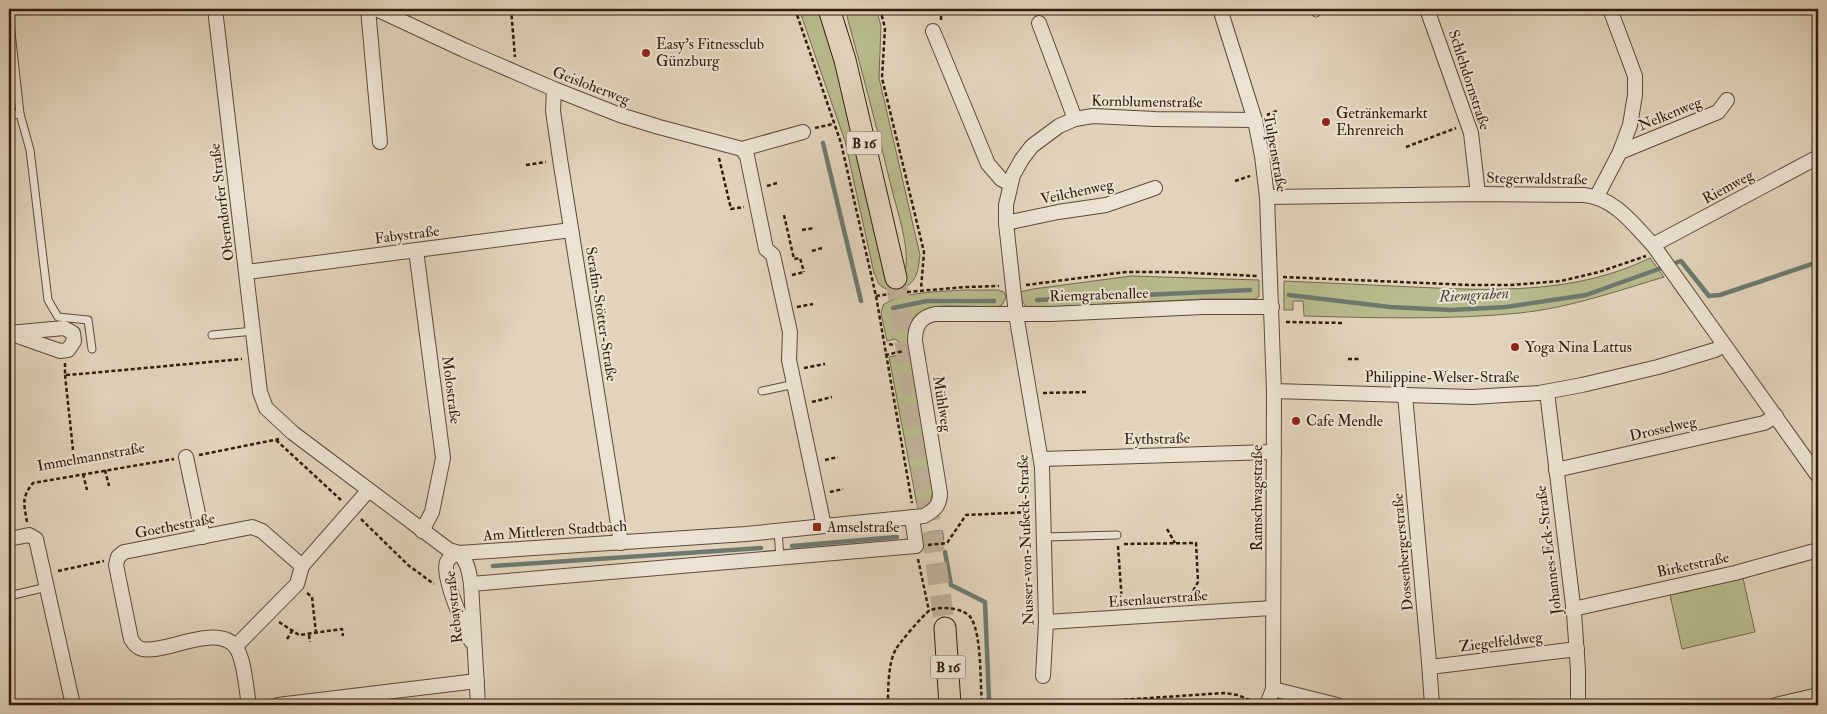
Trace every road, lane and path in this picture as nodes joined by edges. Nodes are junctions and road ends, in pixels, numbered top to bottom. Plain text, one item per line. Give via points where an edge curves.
1 (215, 9) edge
2 (368, 9) edge
3 (376, 9) edge
4 (511, 9) edge
5 (795, 9) edge
6 (829, 9) edge
7 (880, 9) edge
8 (1220, 9) edge
9 (1427, 9) edge
10 (1610, 9) edge
11 (9, 14) edge
12 (1039, 23) dead end
13 (933, 31) dead end
14 (515, 59) dead end
15 (554, 89) junction
16 (1727, 100) dead end
17 (20, 114) junction
18 (9, 115) edge
19 (1075, 119) junction
20 (1254, 120) junction
21 (1467, 123) junction
22 (833, 124) junction
23 (803, 132) joint
24 (380, 142) dead end
25 (1406, 147) dead end
26 (742, 149) junction
27 (1620, 152) junction
28 (719, 158) dead end
29 (1818, 158) edge
30 (560, 159) junction
31 (526, 165) dead end
32 (1010, 184) junction
33 (1155, 188) dead end
34 (1478, 194) junction
35 (1597, 196) junction
36 (1267, 198) junction
37 (757, 203) junction
38 (784, 215) dead end
39 (1006, 223) junction
40 (814, 228) dead end
41 (571, 230) junction
42 (802, 230) dead end
43 (1653, 245) junction
44 (822, 248) dead end
45 (416, 250) junction
46 (812, 251) dead end
47 (247, 272) junction
48 (804, 272) dead end
49 (896, 278) tunnel mouth
50 (921, 290) dead end
51 (1272, 307) junction
52 (1016, 314) junction
53 (928, 316) joint
54 (59, 322) junction
55 (1273, 322) junction
56 (1344, 323) dead end
57 (254, 331) junction
58 (9, 333) edge
59 (212, 335) dead end
60 (889, 344) dead end
61 (893, 345) dead end
62 (1724, 345) junction
63 (92, 349) dead end
64 (916, 349) junction
65 (64, 351) junction
66 (886, 355) junction
67 (256, 357) junction
68 (1348, 359) dead end
69 (1361, 359) dead end
70 (825, 364) dead end
71 (65, 375) junction
72 (793, 377) junction
73 (762, 391) dead end
74 (1274, 391) junction
75 (260, 392) joint
76 (1086, 392) dead end
77 (1547, 392) junction
78 (1030, 394) junction
79 (1404, 395) junction
80 (832, 397) dead end
81 (799, 404) junction
82 (1776, 416) junction
83 (296, 435) junction
84 (276, 440) junction
85 (72, 450) dead end
86 (1274, 452) junction
87 (186, 457) junction
88 (1041, 459) junction
89 (105, 470) junction
90 (1556, 470) junction
91 (83, 474) junction
92 (1818, 476) edge
93 (109, 486) dead end
94 (86, 490) dead end
95 (368, 491) junction
96 (940, 502) joint
97 (351, 510) junction
98 (1043, 512) junction
99 (912, 517) junction
100 (824, 526) junction
101 (1167, 529) dead end
102 (422, 531) junction
103 (778, 531) junction
104 (30, 535) junction
105 (1117, 535) dead end
106 (203, 537) junction
107 (1044, 537) junction
108 (9, 539) edge
109 (621, 543) junction
110 (1175, 543) junction
111 (916, 546) junction
112 (1818, 550) edge
113 (460, 553) junction
114 (118, 557) junction
115 (780, 558) junction
116 (302, 566) junction
117 (46, 580) junction
118 (297, 584) junction
119 (471, 584) junction
120 (439, 588) dead end
121 (9, 596) edge
122 (1273, 608) junction
123 (1573, 609) junction
124 (929, 611) junction
125 (1193, 613) junction
126 (268, 614) junction
127 (1122, 618) junction
128 (1046, 622) junction
129 (945, 628) tunnel mouth
130 (292, 631) junction
131 (316, 633) junction
132 (309, 634) junction
133 (343, 636) dead end
134 (287, 639) dead end
135 (310, 642) dead end
136 (236, 646) junction
137 (1576, 649) junction
138 (475, 650) junction
139 (1430, 667) junction
140 (1043, 676) dead end
141 (477, 681) junction
142 (1273, 689) junction
143 (1818, 695) edge
144 (1303, 702) edge
145 (1268, 704) edge
146 (73, 705) edge
147 (249, 705) edge
148 (278, 705) edge
149 (478, 705) edge
150 (888, 705) edge
151 (950, 705) edge
152 (982, 705) edge
153 (1046, 705) edge
154 (1337, 705) edge
155 (1432, 705) edge
156 (1578, 705) edge
157 (1776, 705) edge

1 - 47 street, Oberndorfer Straße
2 - 24 street
3 - 15 street, Geisloherweg
4 - 14 path
5 - 22 path
6 - 49 main road, B 16 via 845,60
7 - 50 path via 885,28 882,78 924,252
8 - 20 street, Tulpenstraße
9 - 21 street, Schlehdornstraße
10 - 27 street via 1635,76 1630,125
11 - 17 lane
12 - 19 street
13 - 32 street via 988,164
15 - 26 street, Geisloherweg via 620,116
15 - 30 street, Serafin-Stötter-Straße via 553,111
16 - 27 street, Nelkenweg via 1718,112
17 - 18 lane
17 - 54 lane via 30,150 48,300
19 - 20 street, Kornblumenstraße via 1092,116
19 - 32 street, Kornblumenstraße via 1059,126 1032,146
20 - 36 street, Tulpenstraße
21 - 25 path
21 - 34 street, Schlehdornstraße
22 - 23 path
22 - 66 path via 841,143
23 - 26 street
26 - 37 street via 747,156
27 - 35 street
28 - 37 path via 731,209
29 - 43 street, Riemweg
30 - 31 path
30 - 41 street, Serafin-Stötter-Straße
32 - 39 street, Kornblumenstraße
33 - 39 street, Veilchenweg via 1106,205
34 - 35 street, Stegerwaldstraße
34 - 36 street, Stegerwaldstraße
35 - 43 street, Stegerwaldstraße via 1621,211
36 - 51 street, Tulpenstraße
37 - 72 street via 766,249 773,255 790,332 789,360
38 - 48 path via 794,259 800,258
39 - 52 street, Kornblumenstraße
40 - 42 path
41 - 45 street, Fabystraße
41 - 109 street, Serafin-Stötter-Straße
43 - 62 street, Stegerwaldstraße
44 - 46 path
45 - 47 street, Fabystraße
45 - 102 street, Molostraße via 443,458 432,512
47 - 57 street, Oberndorfer Straße
51 - 52 street, Riemgrabenallee
51 - 55 street, Ramschwagstraße
52 - 53 street, Riemgrabenallee
52 - 78 street, Nusser-von-Nußeck-Straße
53 - 64 street, Mühlweg via 917,326
54 - 58 street
54 - 63 lane via 88,320
54 - 65 street via 74,337 71,347
55 - 56 path
55 - 74 street, Ramschwagstraße
57 - 59 lane
57 - 67 street, Oberndorfer Straße
58 - 65 street
60 - 61 path
62 - 77 street, Philippine-Welser-Straße via 1658,367
62 - 82 street, Stegerwaldstraße
64 - 66 path
64 - 96 street, Mühlweg
65 - 71 path
66 - 99 path via 912,498
67 - 71 path
67 - 75 street, Oberndorfer Straße
68 - 69 path
70 - 72 path
71 - 85 path
72 - 73 lane
72 - 81 street
74 - 79 street, Philippine-Welser-Straße
74 - 86 street, Ramschwagstraße
75 - 83 street, Am Mittleren Stadtbach via 266,408
76 - 78 path
77 - 79 street, Philippine-Welser-Straße via 1472,397
77 - 90 street, Johannes-Eck-Straße
78 - 88 street, Nusser-von-Nußeck-Straße
79 - 139 street, Dossenbergerstraße
80 - 81 path
81 - 100 street
82 - 90 street, Drosselweg via 1764,422
82 - 92 street, Stegerwaldstraße
83 - 84 path, Immelmannstraße
83 - 95 street, Am Mittleren Stadtbach
84 - 87 path, Immelmannstraße
84 - 97 path
86 - 88 street, Eythstraße
86 - 122 street, Ramschwagstraße
87 - 89 path, Immelmannstraße
87 - 106 street
88 - 98 street, Nusser-von-Nußeck-Straße
89 - 91 path, Immelmannstraße
89 - 93 path
90 - 123 street, Johannes-Eck-Straße
91 - 94 path
91 - 104 path, Immelmannstraße via 33,483 26,491 23,500
95 - 97 street
95 - 102 street, Am Mittleren Stadtbach
96 - 99 street, Am Mittleren Stadtbach via 924,516
97 - 116 street
97 - 120 path via 408,565
98 - 107 street, Nusser-von-Nußeck-Straße
98 - 111 path via 966,516 947,543
99 - 100 street, Am Mittleren Stadtbach
99 - 111 street
100 - 103 street, Am Mittleren Stadtbach
101 - 110 path
102 - 113 street, Am Mittleren Stadtbach via 449,550
103 - 109 street, Am Mittleren Stadtbach
103 - 115 lane
104 - 108 street
104 - 117 street via 36,539
105 - 107 lane
106 - 114 street, Goethestraße via 124,552
106 - 116 street, Goethestraße via 252,527 262,531
107 - 128 street, Nusser-von-Nußeck-Straße
109 - 113 street, Am Mittleren Stadtbach
110 - 125 path via 1196,543 1198,582 1192,593
110 - 127 path via 1118,544
111 - 115 street
111 - 124 path
112 - 123 street, Birketstraße via 1735,573
113 - 119 street, Rebaystraße via 468,566
113 - 138 street, Rebaystraße via 452,556 446,569 449,587
114 - 117 path
114 - 136 street via 116,565 135,646 150,649 211,638 226,639
115 - 119 street
116 - 118 street
117 - 121 lane
117 - 146 street
118 - 126 street
118 - 131 path via 312,597
119 - 138 street, Rebaystraße
122 - 125 street, Eisenlauerstraße
122 - 142 street, Ramschwagstraße
123 - 137 street, Johannes-Eck-Straße
124 - 150 path via 895,650 888,680
124 - 152 path via 958,609 970,616 976,629
125 - 127 street, Eisenlauerstraße
126 - 130 path
126 - 136 street
127 - 128 street, Eisenlauerstraße
128 - 140 street, Nusser-von-Nußeck-Straße
129 - 151 main road, B 16
130 - 132 path via 299,635
130 - 134 path
131 - 132 path
131 - 133 path via 342,629
132 - 135 path
136 - 147 street via 241,656
137 - 139 street, Ziegelfeldweg
137 - 156 street, Johannes-Eck-Straße
138 - 141 street, Rebaystraße
139 - 155 street, Dossenbergerstraße
141 - 148 street
141 - 149 street, Rebaystraße
142 - 144 street
142 - 145 street, Ramschwagstraße
143 - 157 street
144 - 154 street
145 - 153 path via 1224,693

